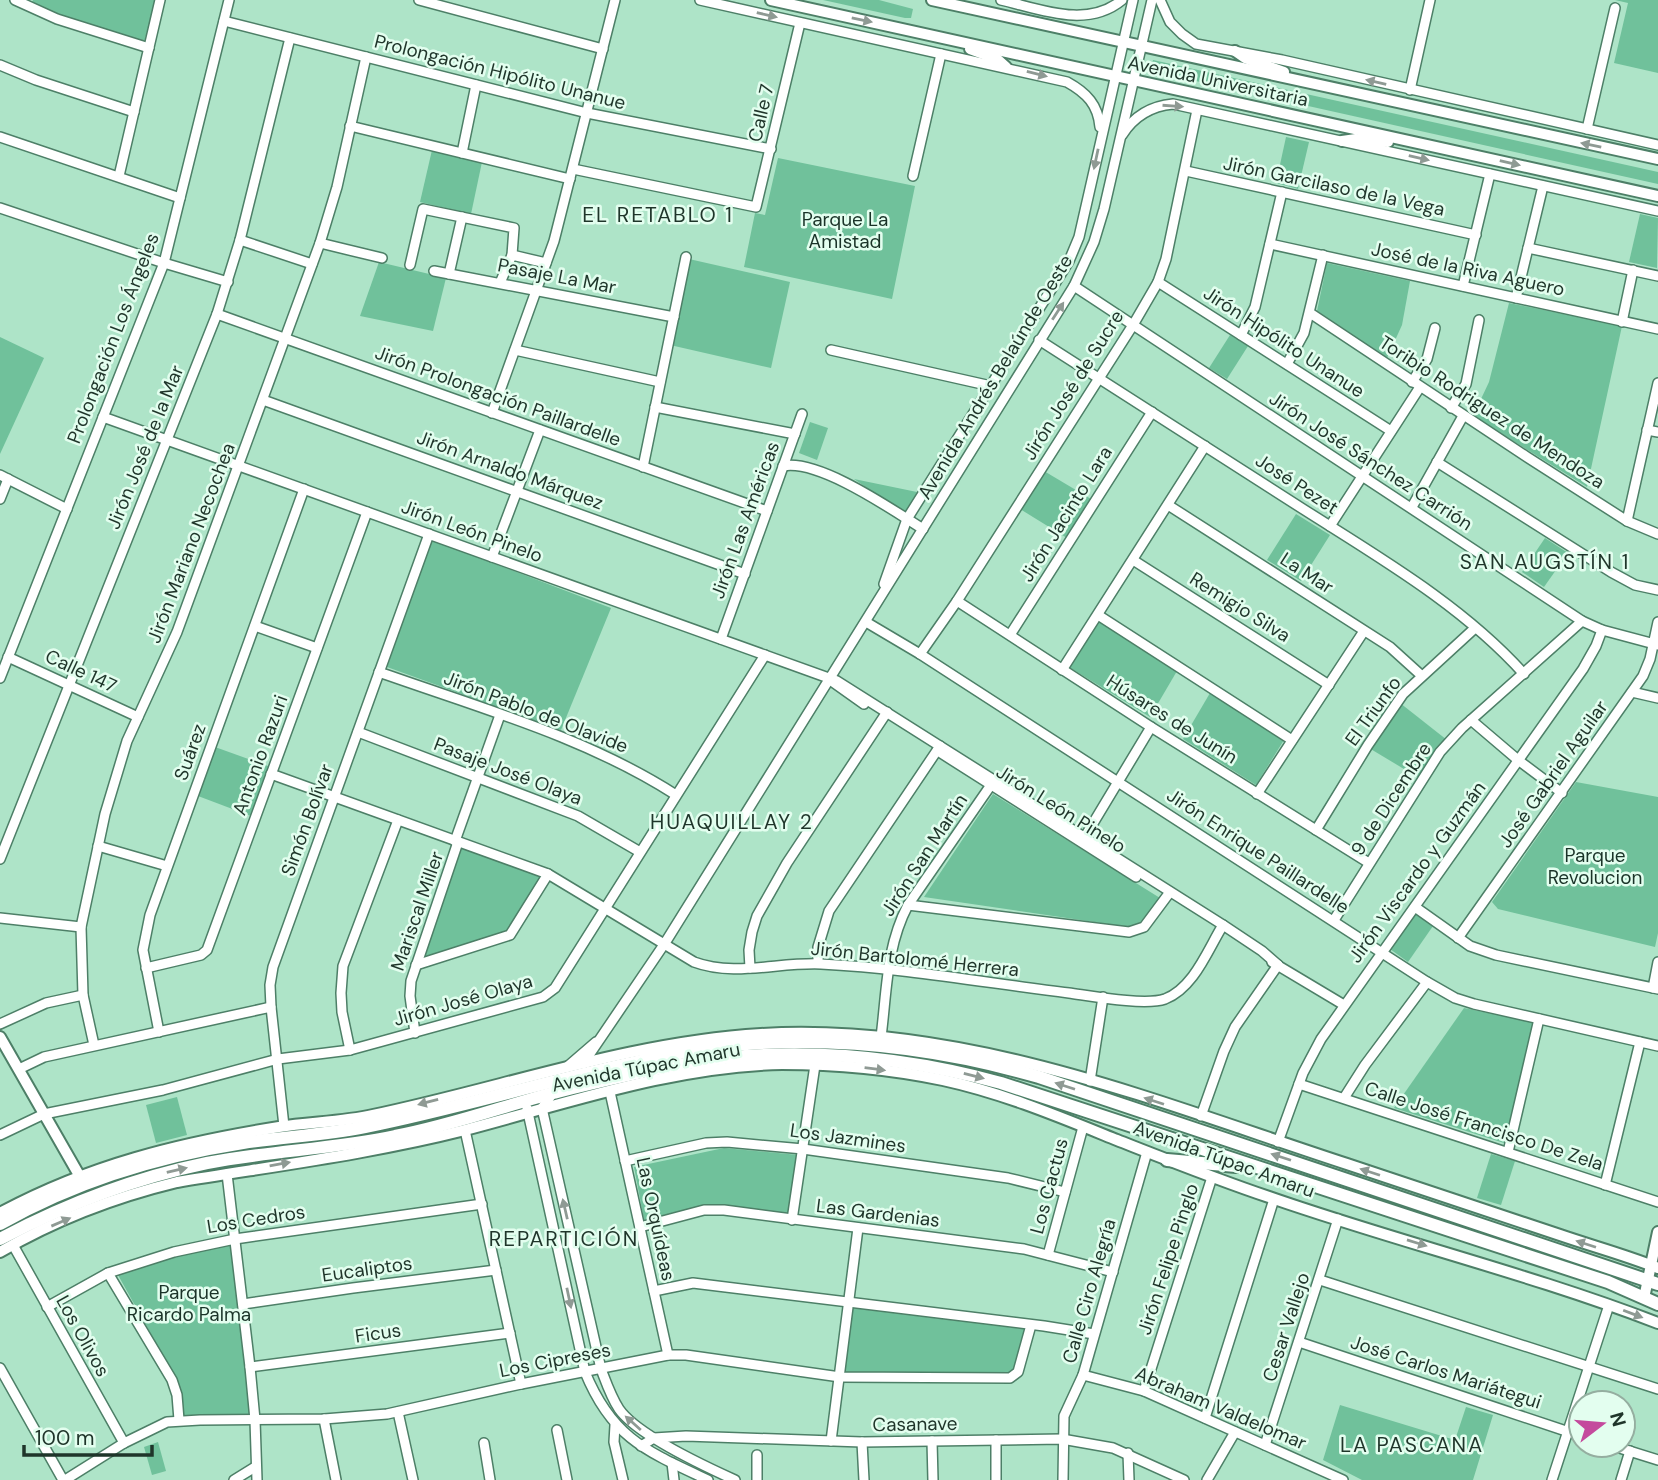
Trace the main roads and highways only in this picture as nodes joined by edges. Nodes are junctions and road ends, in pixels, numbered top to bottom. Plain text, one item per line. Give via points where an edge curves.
1 (771, 0) edge
2 (932, 0) edge
3 (952, 40) junction
4 (1235, 51) road end
5 (1006, 67) road end
6 (1292, 79) junction
7 (1342, 141) road end
8 (1417, 142) junction
9 (1658, 159) edge
10 (1658, 196) edge
11 (0, 1037) edge
12 (571, 1071) junction
13 (551, 1087) junction
14 (528, 1106) junction
15 (1167, 1160) junction
16 (1259, 1168) junction
17 (79, 1175) junction
18 (0, 1213) edge
19 (0, 1224) edge
20 (1658, 1232) edge
21 (0, 1239) edge
22 (0, 1252) edge
23 (1654, 1266) edge
24 (1653, 1282) edge
25 (1644, 1298) junction
26 (1658, 1304) edge
27 (1658, 1323) edge

1 -> 3 main road, Avenida Universitaria
2 - 6 main road, Avenida Universitaria
3 - 5 main road
3 - 8 main road, Avenida Universitaria
4 - 6 main road
9 -> 6 main road, Avenida Universitaria
7 - 8 main road
8 -> 10 main road, Avenida Universitaria
11 - 17 main road
12 - 13 highway, Avenida Túpac Amaru
12 -> 17 main road, Avenida Túpac Amaru via 381,1113 157,1151
23 -> 12 main road, Avenida Túpac Amaru via 1044,1066 949,1045 810,1033 746,1035 668,1045 586,1062
24 -> 12 highway, Avenida Túpac Amaru via 1057,1083 959,1058 879,1046 757,1043
13 - 14 highway, Avenida Túpac Amaru
13 -> 16 highway, Avenida Túpac Amaru via 742,1056 878,1059 1001,1083
13 - 19 highway, Avenida Túpac Amaru via 359,1128 240,1143 133,1168 33,1205
14 -> 15 main road, Avenida Túpac Amaru via 542,1108 749,1066 875,1069 1006,1097
21 -> 14 highway, Avenida Túpac Amaru via 85,1198 172,1170 397,1136
22 -> 14 main road, Avenida Túpac Amaru via 141,1191 465,1130
15 - 16 highway
15 -> 27 main road, Avenida Túpac Amaru
16 - 25 highway, Avenida Túpac Amaru via 1608,1282
17 - 18 main road, Avenida Túpac Amaru
20 - 23 main road
23 - 24 main road
24 - 25 main road
25 - 26 highway, Avenida Túpac Amaru

